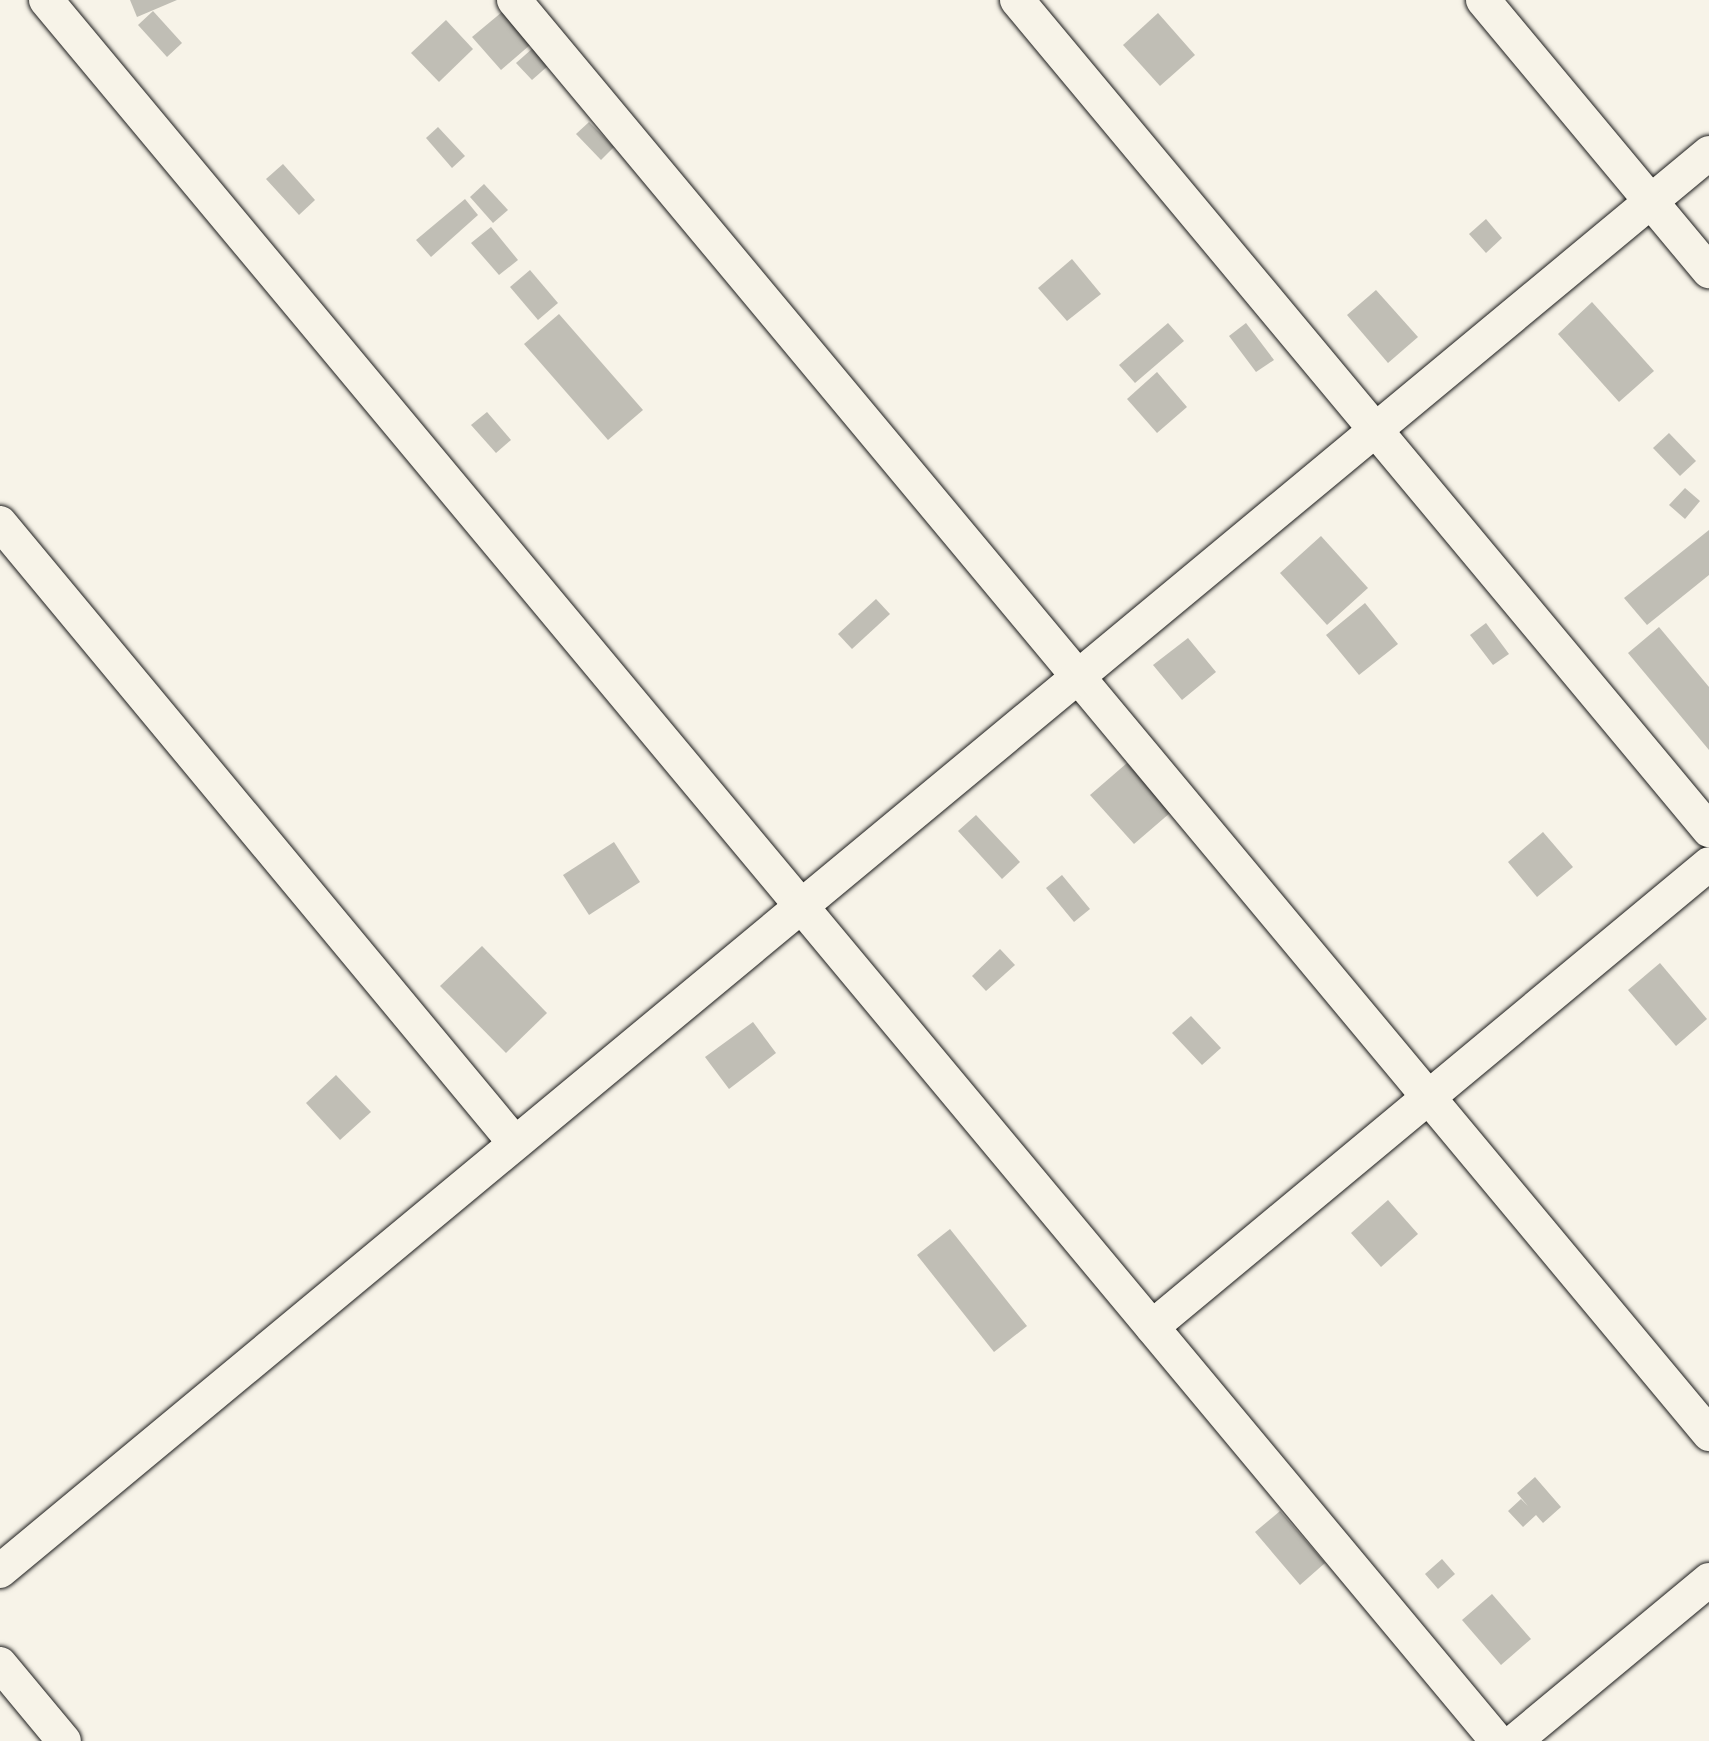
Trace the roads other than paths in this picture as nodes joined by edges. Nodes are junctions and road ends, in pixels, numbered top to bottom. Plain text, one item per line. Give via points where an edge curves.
1 (46, 0) edge
2 (514, 0) edge
3 (1017, 0) edge
4 (1483, 0) edge
5 (1709, 153) edge
6 (1651, 201) junction
7 (1709, 271) edge
8 (1375, 430) junction
9 (0, 523) edge
10 (1078, 676) junction
11 (1709, 830) edge
12 (1709, 864) edge
13 (801, 906) junction
14 (1428, 1097) junction
15 (515, 1143) junction
16 (1152, 1327) junction
17 (1709, 1434) edge
18 (0, 1571) edge
19 (1709, 1580) edge
20 (0, 1664) edge
21 (64, 1741) edge
22 (1497, 1741) edge
23 (1515, 1741) edge

1 - 13 street
2 - 10 street
3 - 8 street
4 - 6 street
5 - 6 street
6 - 7 street
6 - 8 street
8 - 10 street
8 - 11 street
9 - 15 street
10 - 13 street
10 - 14 street
12 - 14 street
13 - 15 street
13 - 16 street
14 - 16 street
14 - 17 street
15 - 18 street
16 - 22 street
19 - 23 street
20 - 21 street

